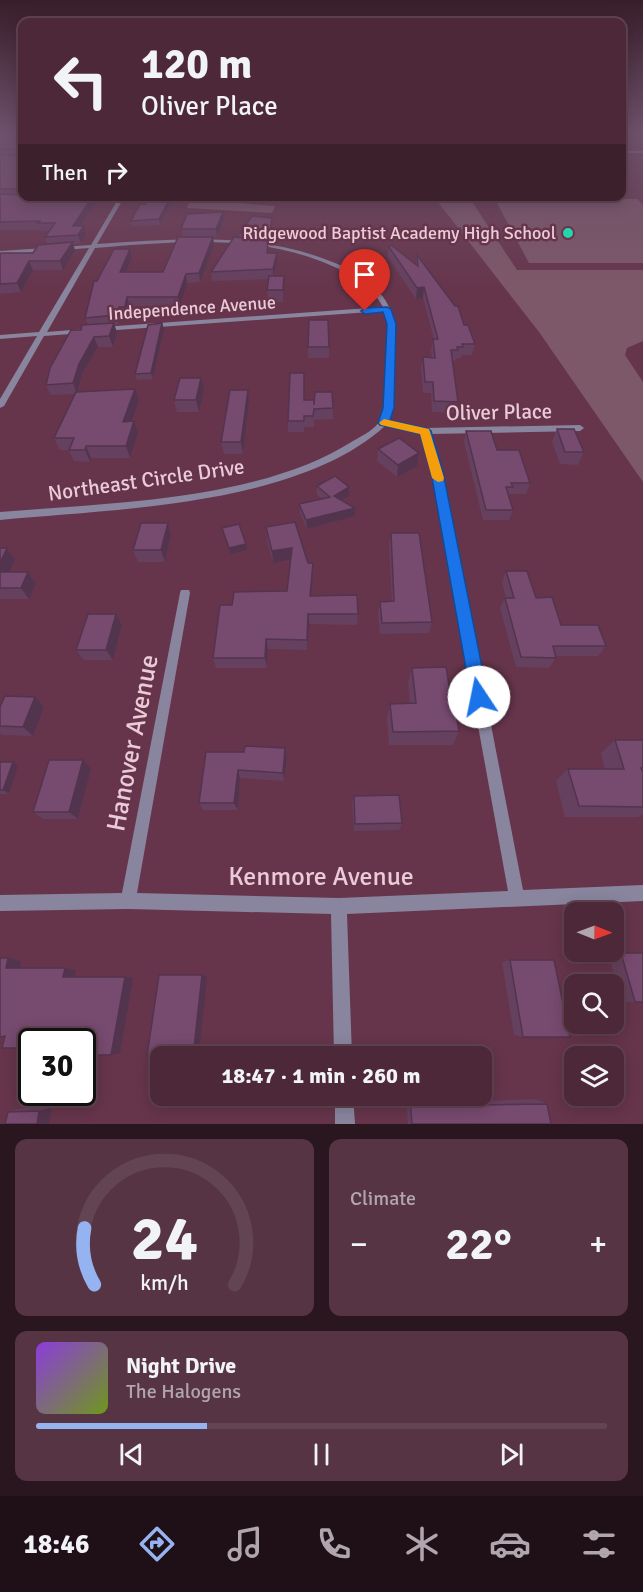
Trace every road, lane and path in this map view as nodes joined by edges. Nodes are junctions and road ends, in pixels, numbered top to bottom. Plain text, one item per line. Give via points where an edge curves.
1 (119, 201) edge
2 (93, 246) junction
3 (0, 253) edge
4 (387, 309) junction
5 (88, 330) edge
6 (100, 330) edge
7 (42, 334) junction
8 (0, 337) edge
9 (0, 406) edge
10 (384, 423) junction
11 (580, 428) dead end
12 (425, 431) junction
13 (0, 516) edge
14 (185, 593) dead end
15 (643, 893) edge
16 (517, 898) junction
17 (128, 901) junction
18 (0, 903) edge
19 (339, 906) junction
20 (343, 1046) edge
21 (344, 1106) edge
22 (345, 1124) edge

1 - 2 street
2 - 3 street
2 - 4 street via 207,240 294,249 353,273 373,289
2 - 7 street
4 - 6 street, Independence Avenue
4 - 10 street via 391,336 389,408
5 - 7 street, Independence Avenue
7 - 8 street, Independence Avenue
7 - 9 street
10 - 12 street, Oliver Place
10 - 13 street, Northeast Circle Drive via 334,457 285,477 170,499
11 - 12 street, Oliver Place
12 - 16 street via 439,482
14 - 17 street, Hanover Avenue
15 - 16 street, Kenmore Avenue
16 - 19 street, Kenmore Avenue
17 - 18 street, Kenmore Avenue
17 - 19 street, Kenmore Avenue
19 - 20 street
21 - 22 street

